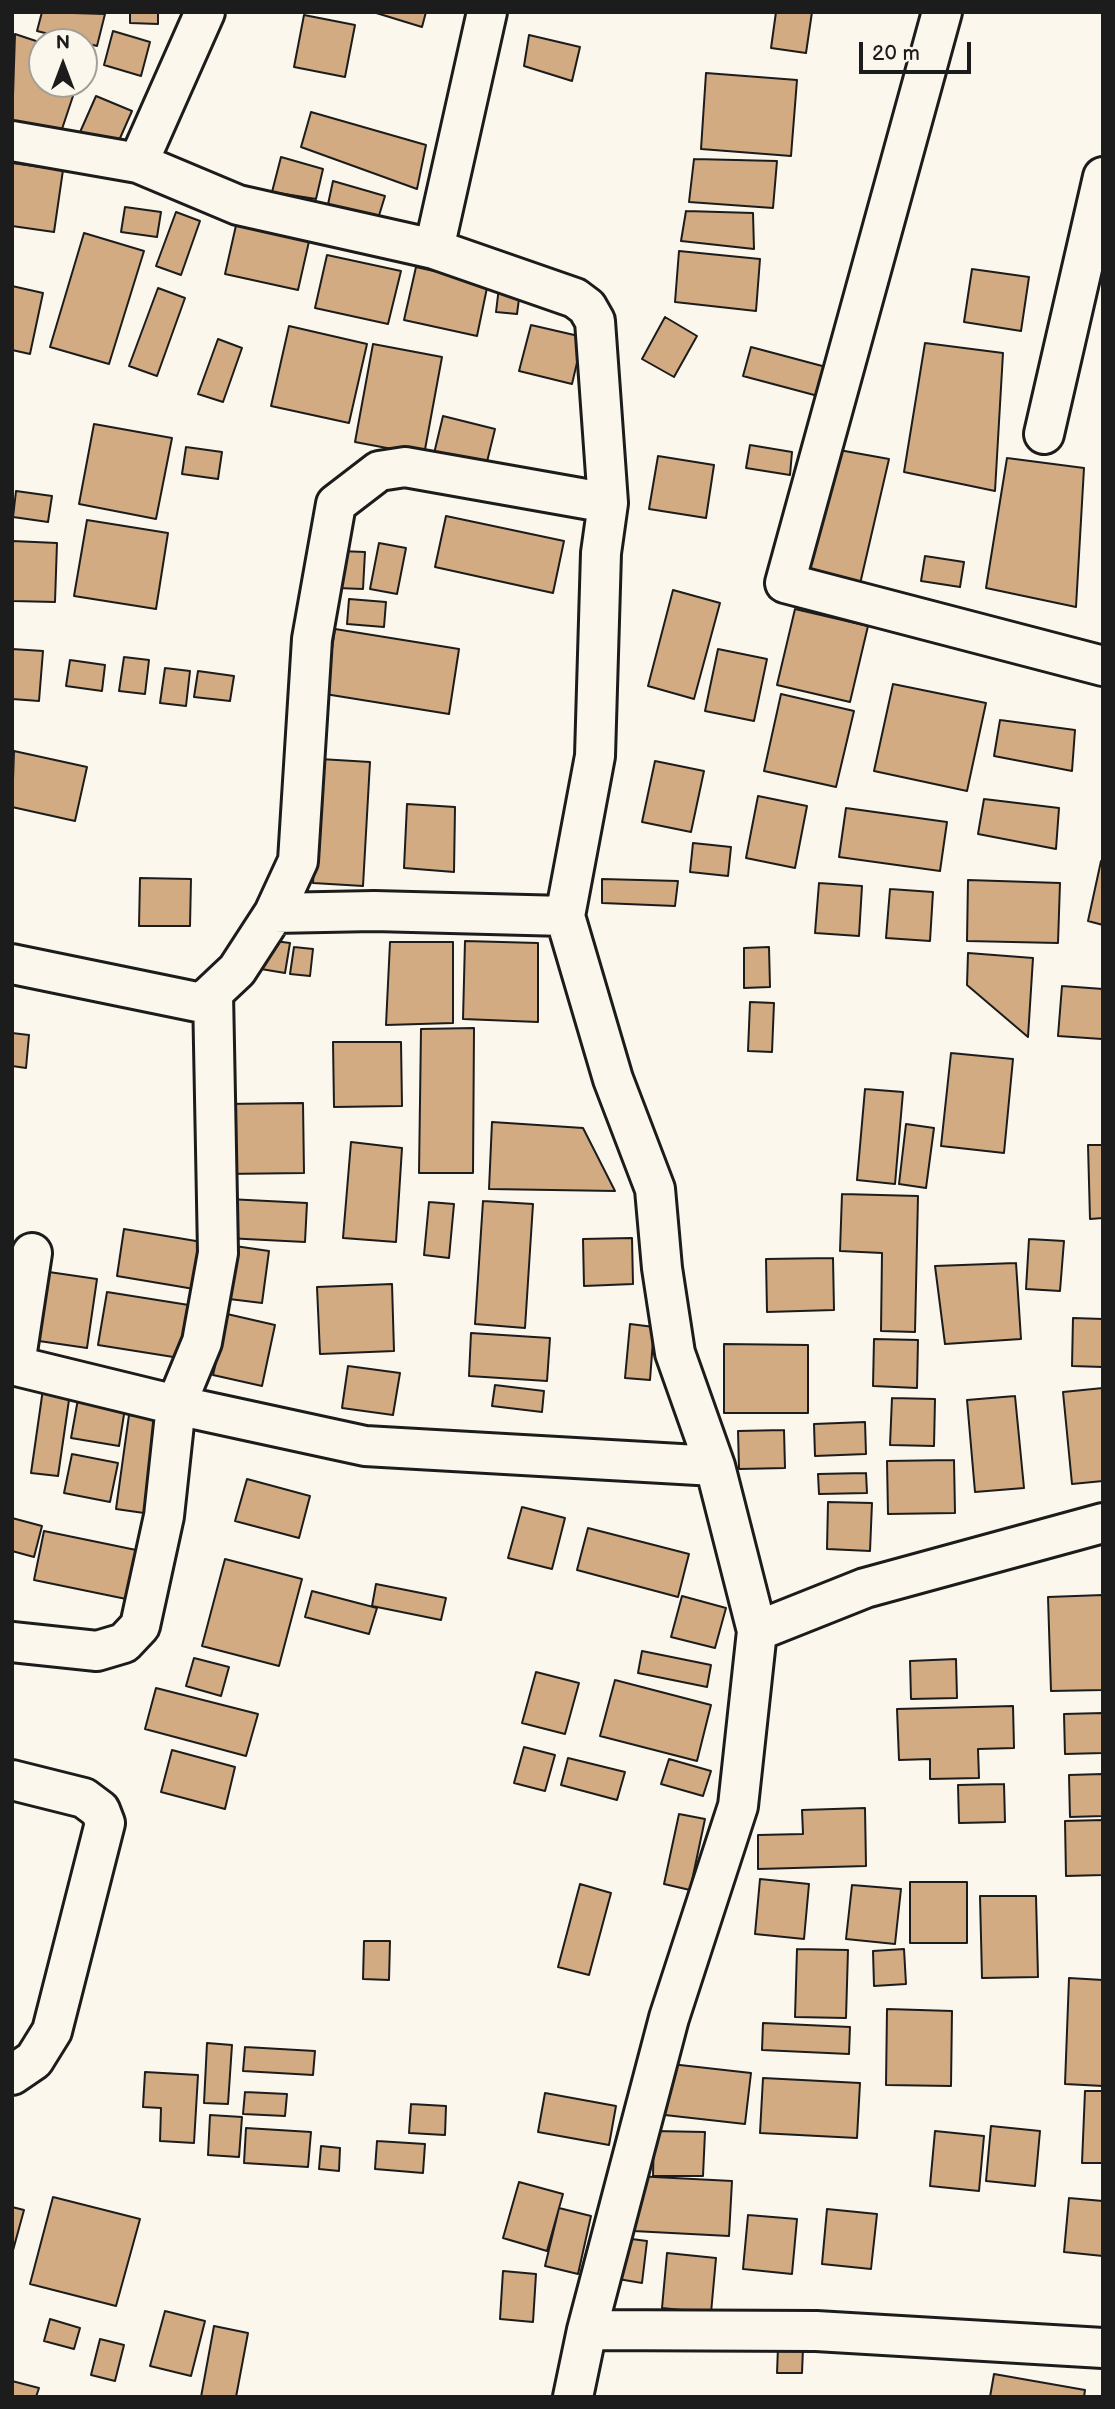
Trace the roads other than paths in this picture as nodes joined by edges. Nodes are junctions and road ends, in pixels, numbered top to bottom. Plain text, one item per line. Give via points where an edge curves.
1 (205, 12) edge
2 (487, 12) edge
3 (942, 12) edge
4 (12, 141) edge
5 (138, 163) junction
6 (1103, 177) edge
7 (434, 249) junction
8 (1044, 434) dead end
9 (608, 502) junction
10 (1103, 666) edge
11 (274, 913) junction
12 (565, 916) junction
13 (12, 964) edge
14 (213, 993) junction
15 (33, 1253) dead end
16 (14, 1365) edge
17 (176, 1405) junction
18 (715, 1466) junction
19 (1103, 1523) edge
20 (757, 1631) junction
21 (12, 1642) edge
22 (12, 1780) edge
23 (12, 2075) edge
24 (587, 2330) junction
25 (1103, 2348) edge
26 (573, 2397) edge

1 - 5 street
2 - 7 street
3 - 10 street via 785,583
4 - 5 street
5 - 7 street via 238,205
6 - 8 street
7 - 9 street via 575,298 587,307 595,321
9 - 11 street via 405,467 379,471 336,504 312,639 298,861
9 - 12 street via 601,552 594,756
11 - 12 street
11 - 14 street via 237,970
12 - 18 street via 613,1079 656,1189 675,1353
13 - 14 street via 202,1003
14 - 17 street via 218,1253 202,1342
15 - 16 street
16 - 17 street
17 - 18 street via 365,1446
17 - 21 street via 164,1516 140,1626 124,1643 97,1651
18 - 20 street
19 - 20 street via 865,1588
20 - 24 street via 738,1806 669,2018
22 - 23 street via 84,1798 100,1810 106,1823 52,2031 34,2060
24 - 25 street via 816,2331
24 - 26 street

